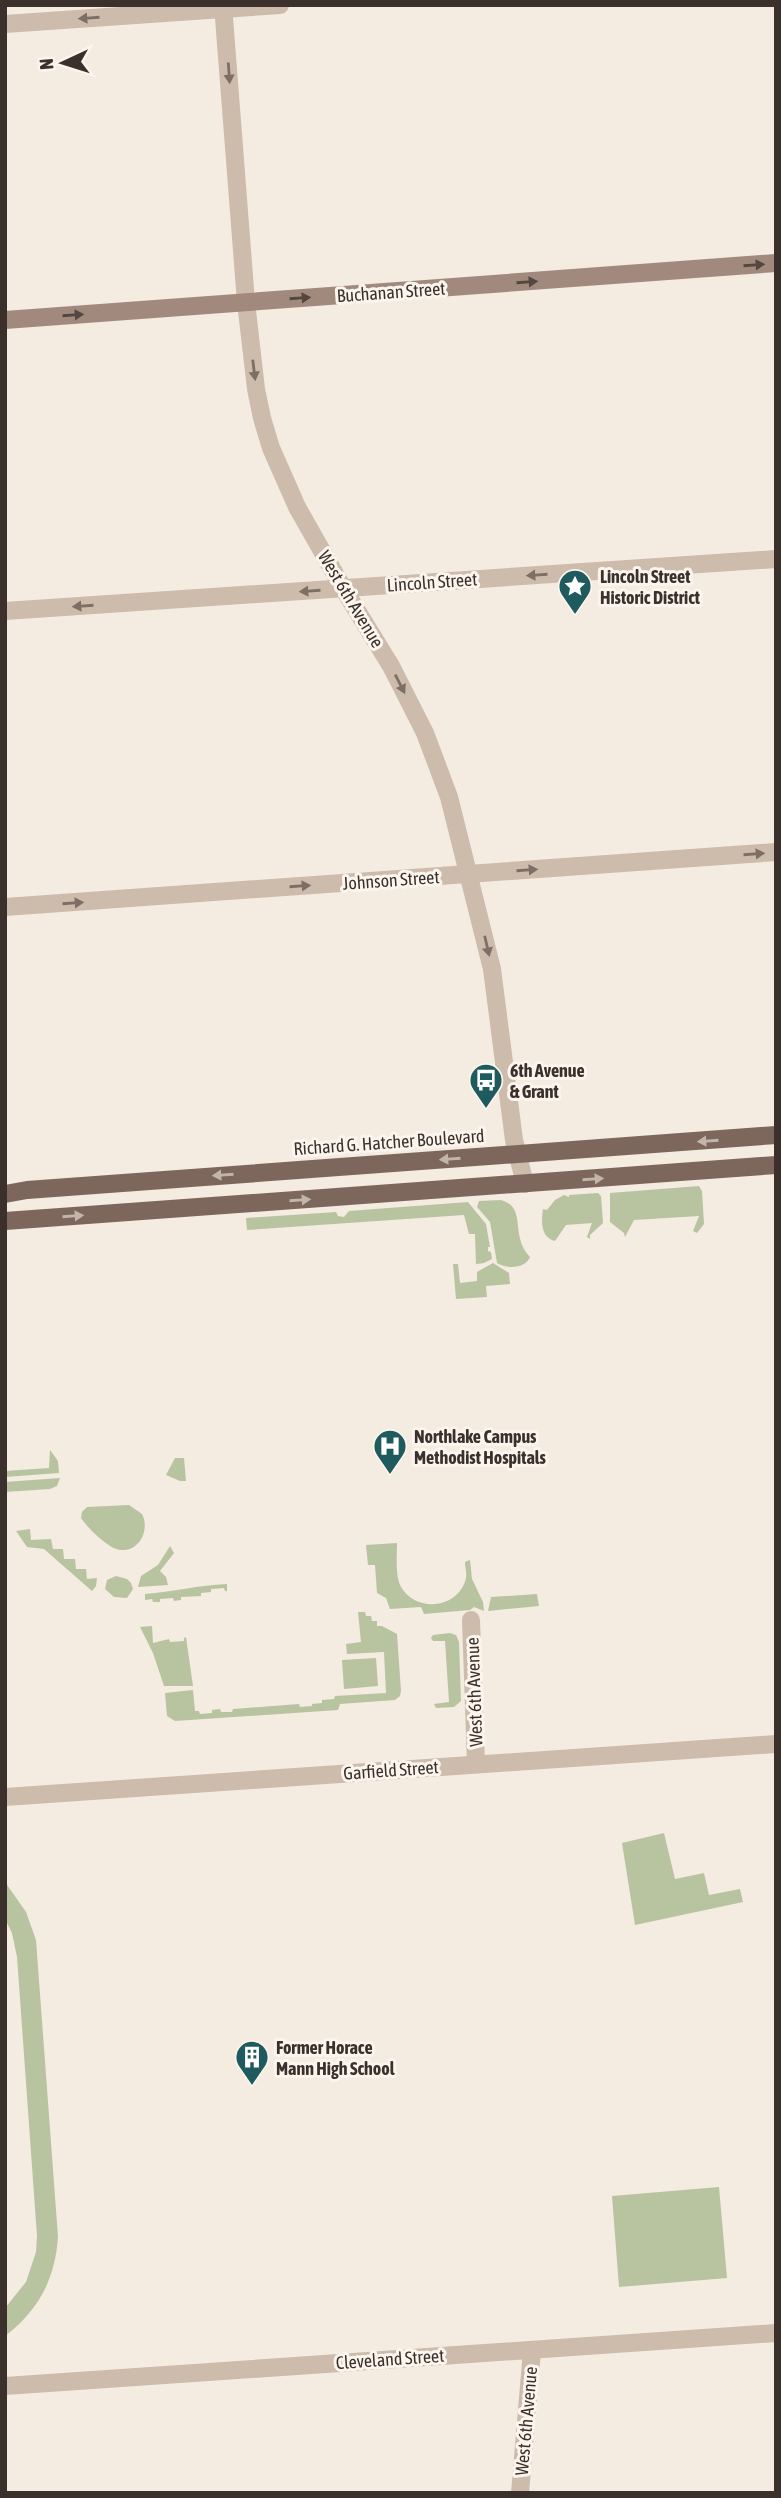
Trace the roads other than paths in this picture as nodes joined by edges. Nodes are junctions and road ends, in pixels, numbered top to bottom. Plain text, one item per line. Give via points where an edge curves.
1 (280, 5) edge
2 (224, 7) edge
3 (5, 24) edge
4 (776, 263) edge
5 (246, 302) junction
6 (5, 320) edge
7 (776, 559) edge
8 (343, 588) junction
9 (5, 611) edge
10 (776, 852) edge
11 (470, 874) junction
12 (5, 907) edge
13 (776, 1135) edge
14 (518, 1154) junction
15 (776, 1166) edge
16 (190, 1178) junction
17 (525, 1184) junction
18 (5, 1194) edge
19 (192, 1208) junction
20 (5, 1221) edge
21 (471, 1620) dead end
22 (776, 1744) edge
23 (476, 1765) junction
24 (5, 1797) edge
25 (776, 2333) edge
26 (533, 2350) junction
27 (5, 2386) edge
28 (520, 2493) edge

1 - 2 street
2 -> 3 street
2 -> 5 street, West 6th Avenue
5 -> 4 street, Buchanan Street
6 -> 5 street, Buchanan Street
5 -> 8 street, West 6th Avenue via 256,389 271,448 297,507
7 -> 8 street, Lincoln Street
8 -> 9 street, Lincoln Street
8 -> 11 street, West 6th Avenue via 425,733
11 -> 10 street, Johnson Street
12 -> 11 street, Johnson Street
11 -> 14 street, West 6th Avenue via 494,980
13 -> 14 main road, Richard G. Hatcher Boulevard
14 -> 16 main road, Richard G. Hatcher Boulevard
14 - 17 street, West 6th Avenue
17 -> 15 main road
16 - 18 main road, Richard G. Hatcher Boulevard
16 - 19 main road
19 -> 17 main road
20 -> 19 main road
21 - 23 street, West 6th Avenue
22 - 23 street, Garfield Street
23 - 24 street, Garfield Street
25 - 26 street, Cleveland Street
26 - 27 street, Cleveland Street
26 - 28 street, West 6th Avenue

